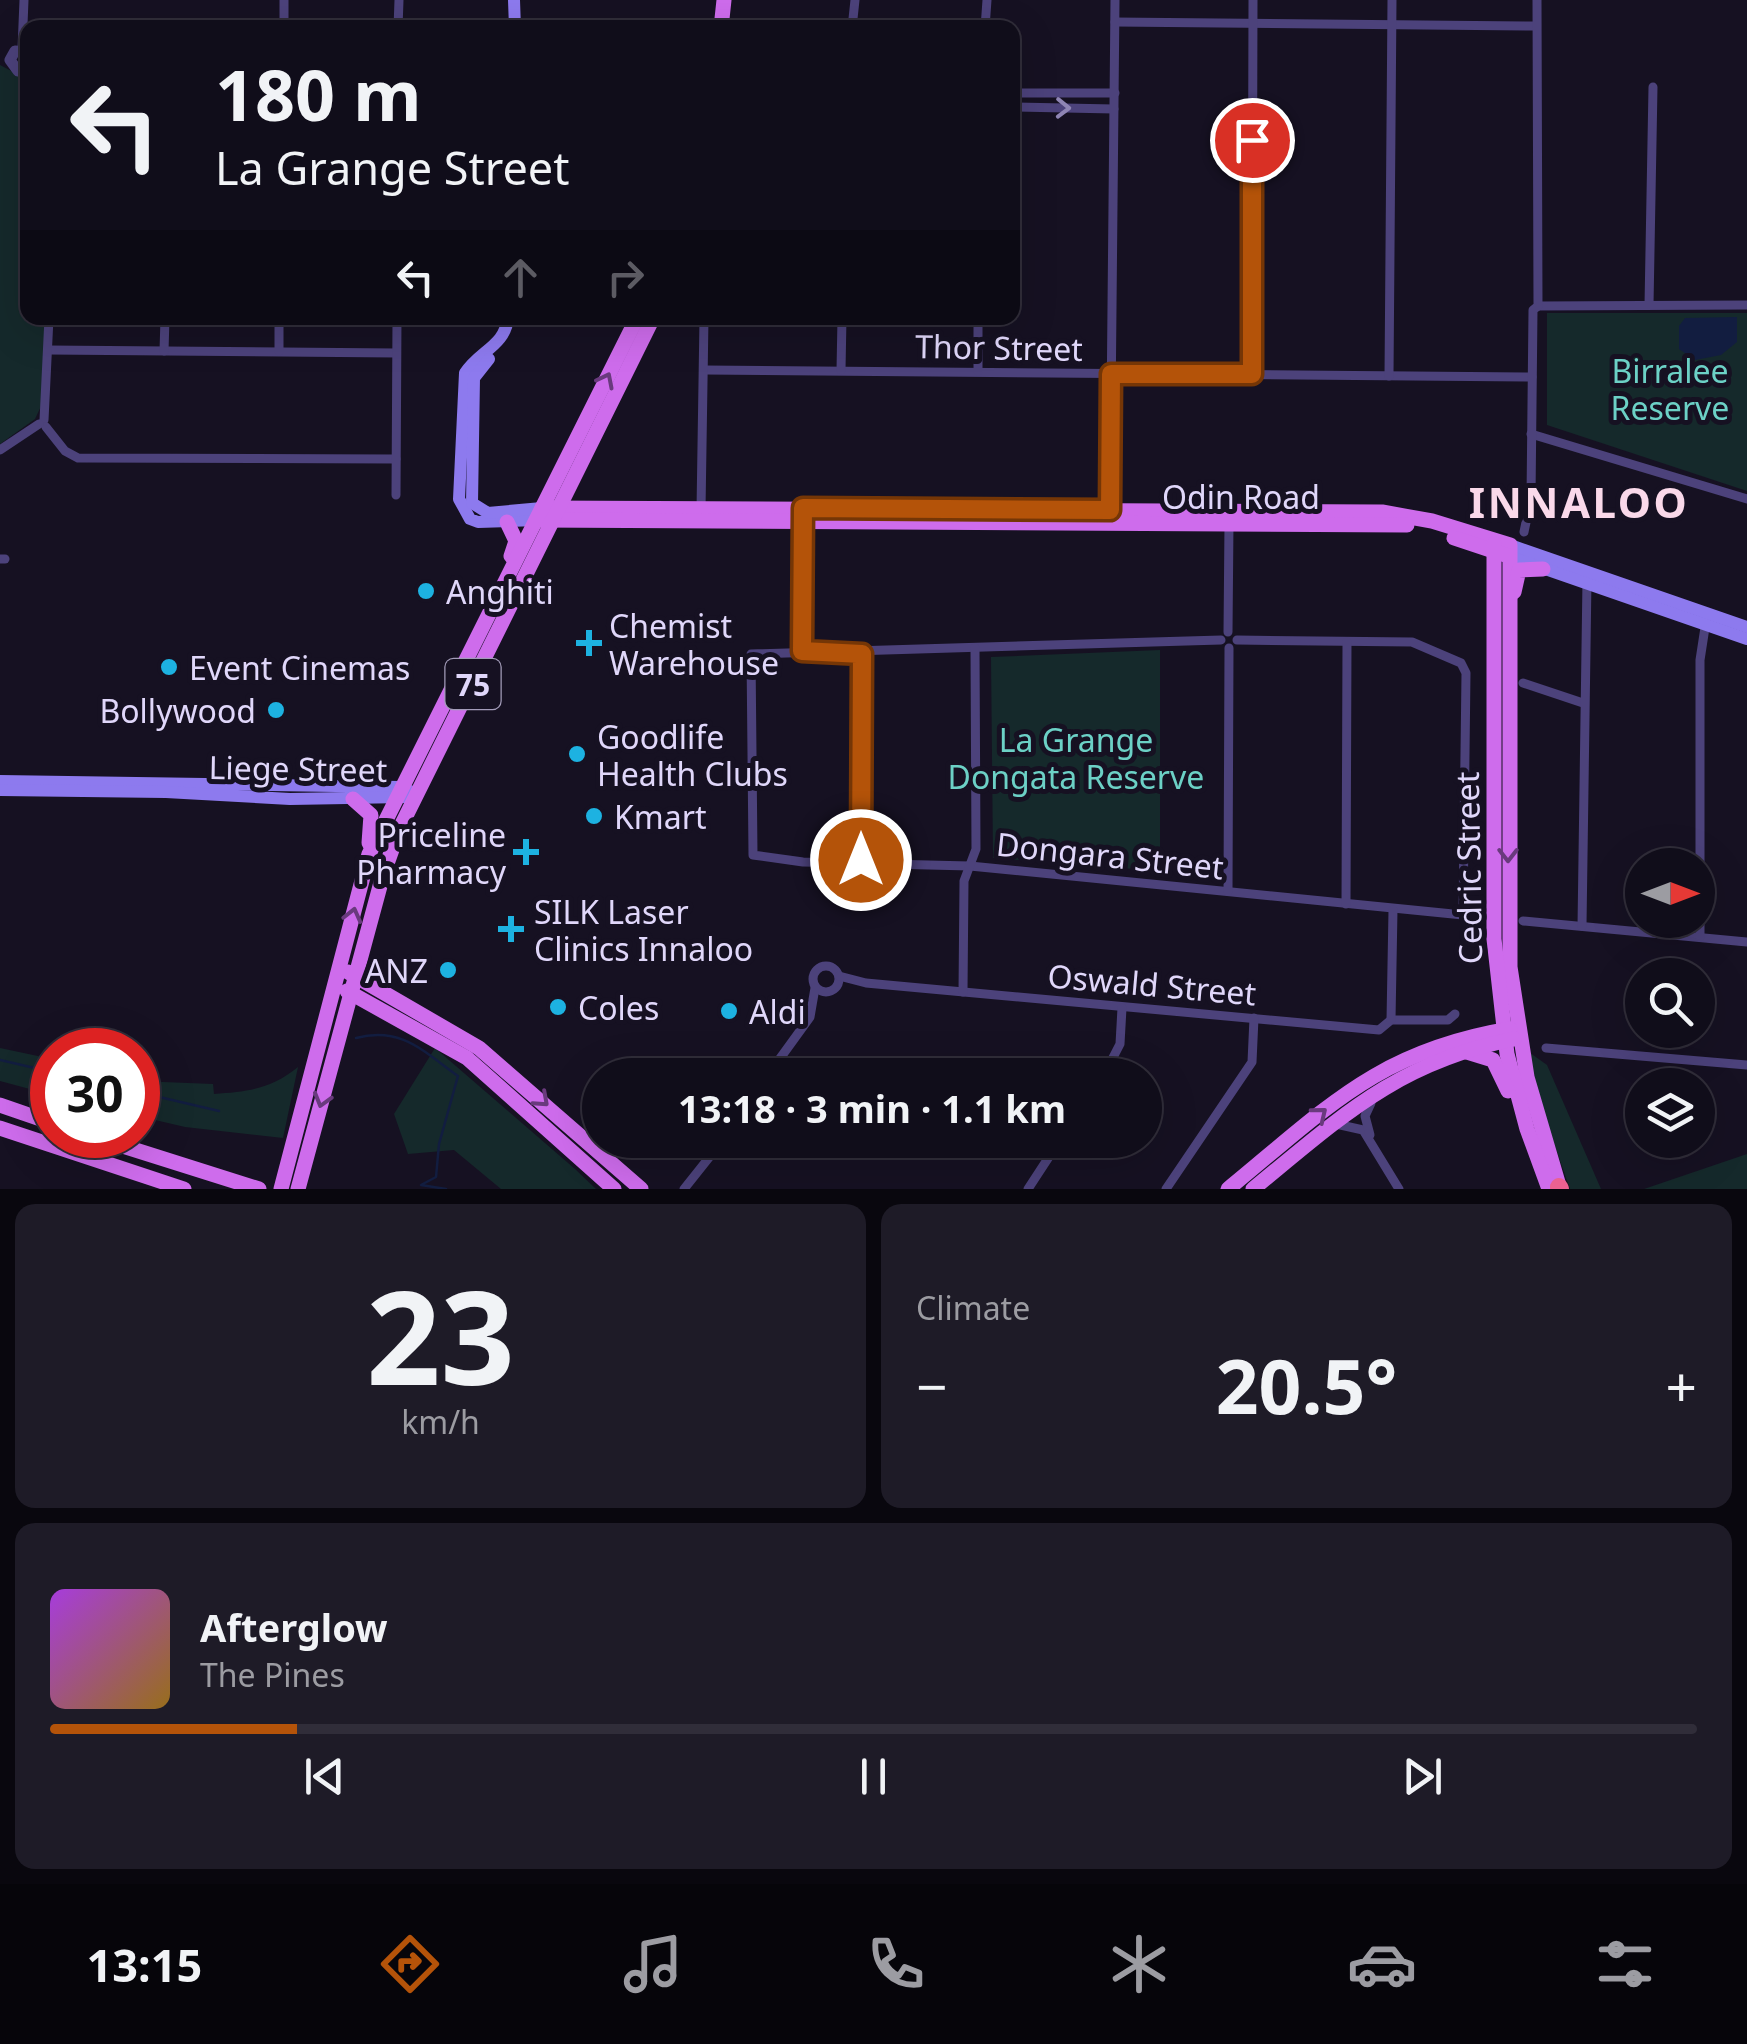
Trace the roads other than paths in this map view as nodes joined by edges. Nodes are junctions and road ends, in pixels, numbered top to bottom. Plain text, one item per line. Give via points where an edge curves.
1 (1115, 0) edge
2 (1253, 0) edge
3 (1392, 0) edge
4 (1536, 0) edge
5 (1115, 22) junction
6 (1252, 23) junction
7 (1392, 24) junction
8 (1536, 26) junction
9 (1653, 88) dead end
10 (1020, 92) edge
11 (1115, 93) junction
12 (1020, 107) edge
13 (1114, 109) junction
14 (1649, 304) junction
15 (1747, 305) edge
16 (1538, 306) junction
17 (49, 325) edge
18 (165, 325) edge
19 (279, 325) edge
20 (397, 325) edge
21 (509, 325) edge
22 (634, 325) edge
23 (649, 325) edge
24 (704, 325) edge
25 (842, 325) edge
26 (978, 325) edge
27 (50, 350) junction
28 (164, 351) junction
29 (278, 351) junction
30 (396, 354) junction
31 (705, 370) junction
32 (841, 370) junction
33 (978, 371) junction
34 (1111, 374) junction
35 (1252, 374) junction
36 (1389, 376) junction
37 (1532, 377) junction
38 (619, 389) junction
39 (43, 424) junction
40 (1531, 434) junction
41 (0, 450) edge
42 (396, 460) junction
43 (465, 478) junction
44 (396, 495) dead end
45 (1747, 500) edge
46 (594, 507) junction
47 (540, 514) junction
48 (701, 514) junction
49 (803, 514) junction
50 (1110, 517) junction
51 (1229, 517) junction
52 (556, 520) junction
53 (507, 522) junction
54 (1524, 532) dead end
55 (1501, 548) junction
56 (1543, 569) junction
57 (1587, 578) junction
58 (1605, 584) junction
59 (1586, 611) junction
60 (490, 615) junction
61 (1710, 620) junction
62 (1747, 627) edge
63 (1509, 630) junction
64 (1747, 639) edge
65 (1226, 640) junction
66 (1347, 642) junction
67 (974, 648) junction
68 (802, 651) junction
69 (862, 654) junction
70 (1522, 683) dead end
71 (1584, 703) junction
72 (0, 780) edge
73 (0, 790) edge
74 (397, 793) junction
75 (417, 794) junction
76 (353, 799) junction
77 (1700, 848) edge
78 (861, 860) junction
79 (367, 862) junction
80 (970, 866) junction
81 (1228, 891) junction
82 (378, 896) junction
83 (1346, 904) junction
84 (1393, 910) junction
85 (1523, 920) dead end
86 (1582, 926) junction
87 (1625, 930) edge
88 (1709, 938) edge
89 (1747, 942) edge
90 (340, 968) junction
91 (357, 976) junction
92 (836, 985) junction
93 (334, 986) junction
94 (377, 986) junction
95 (816, 988) junction
96 (963, 992) junction
97 (352, 994) junction
98 (1500, 1006) junction
99 (1122, 1008) junction
100 (348, 1012) junction
101 (1455, 1014) dead end
102 (810, 1017) junction
103 (1254, 1018) junction
104 (1391, 1020) junction
105 (427, 1034) junction
106 (1512, 1034) junction
107 (1430, 1047) junction
108 (1546, 1048) dead end
109 (1458, 1051) junction
110 (780, 1058) edge
111 (1113, 1058) edge
112 (1747, 1065) edge
113 (1378, 1089) junction
114 (0, 1105) edge
115 (30, 1115) edge
116 (1334, 1124) junction
117 (0, 1128) edge
118 (1527, 1129) junction
119 (1372, 1142) junction
120 (160, 1158) edge
121 (710, 1158) edge
122 (1047, 1158) edge
123 (1290, 1159) junction
124 (698, 1175) junction
125 (1234, 1187) edge
126 (184, 1189) edge
127 (260, 1189) edge
128 (281, 1189) edge
129 (298, 1189) edge
130 (614, 1189) edge
131 (641, 1189) edge
132 (684, 1189) edge
133 (696, 1189) edge
134 (1028, 1189) edge
135 (1166, 1189) edge
136 (1253, 1189) edge
137 (1269, 1189) edge
138 (1399, 1189) edge
139 (1557, 1189) edge

1 - 5 street
2 - 6 street
3 - 7 street
4 - 8 street
5 - 6 street
5 - 11 street
6 - 7 street
6 - 35 street
7 - 8 street
7 - 36 street
8 - 16 street
9 - 14 street
10 - 11 street
11 - 13 street
12 -> 13 street
13 - 34 street
14 - 15 street
14 - 16 street
16 - 37 street
17 - 27 street
18 - 28 street
19 - 29 street
20 - 30 street
21 - 43 main road via 502,340 464,373
47 -> 22 main road, 75
23 - 38 main road, 75
24 - 31 street
25 - 32 street
26 - 33 street
27 - 28 street
27 - 39 street
28 - 29 street
29 - 30 street
30 - 42 street
31 - 32 street, Thor Street
31 - 48 street
32 - 33 street, Thor Street
33 - 34 street, Thor Street
34 - 35 street, Thor Street
34 - 50 street
35 - 36 street, Thor Street
36 - 37 street, Thor Street
37 - 40 street
38 - 46 main road via 584,480
38 - 52 main road, 75
39 - 41 street
39 - 42 street via 78,458
40 - 45 street
40 - 54 street via 1532,498
42 - 44 street
43 - 47 main road via 480,512
43 - 53 main road via 459,499 470,519
46 - 48 main road, Odin Road
46 - 52 main road, Odin Road
47 - 52 main road, Odin Road
47 - 53 main road
47 - 60 main road, 75
48 - 49 main road, Odin Road
48 - 52 main road, Odin Road via 632,527 570,529
49 - 50 main road, Odin Road
49 - 68 street
50 - 51 main road, Odin Road
51 - 55 main road, Odin Road via 1382,512
51 - 65 street
52 - 75 main road, 75
53 - 60 main road via 516,541
55 - 56 main road, Odin Road
55 - 57 main road, Odin Road
55 - 63 main road, Cedric Street
55 - 98 main road, Cedric Street via 1493,892
56 - 57 main road, Odin Road
56 - 63 main road via 1519,570
57 - 58 main road, Odin Road
57 - 59 street
58 - 59 street
58 - 61 main road, Odin Road
59 - 71 street
60 - 74 main road, 75
61 - 62 main road, Odin Road
61 - 64 main road, Odin Road
61 - 77 street via 1701,647
63 -> 106 main road, Cedric Street
65 - 66 street
65 - 67 street
65 - 81 street
66 - 83 street
66 - 84 street, Dongara Street via 1412,642 1461,663 1466,673 1463,915
67 - 69 street
67 - 80 street via 976,849
68 - 69 street
68 - 78 street, Dongara Street via 751,654 753,854 804,862
69 - 78 street
70 - 71 street
71 - 86 street
72 - 74 main road, Liege Street
73 - 76 main road, Liege Street
74 - 75 main road, Liege Street
74 - 76 main road, Liege Street
74 - 79 main road, 75
75 - 82 main road, 75
76 - 79 main road via 371,815
78 - 80 street, Dongara Street
90 -> 79 main road, 75
80 - 81 street, Dongara Street
80 - 96 street via 964,881
81 - 83 street, Dongara Street
82 - 91 main road, 75
82 - 94 main road via 372,949
83 - 84 street, Dongara Street
84 - 104 street
85 - 86 street
86 - 87 street
88 - 89 street
90 - 91 main road
90 - 93 main road, 75
91 - 94 main road
91 - 97 main road, 75
92 - 95 street, Oswald Street
92 - 95 street via 834,968 822,966 813,976
92 - 96 street, Oswald Street
92 - 102 street
93 - 97 main road
93 - 128 main road, 75
94 -> 131 main road via 478,1048
95 - 102 street
96 - 99 street, Oswald Street
97 - 100 main road, 75
97 - 105 main road
98 - 106 main road, Cedric Street
98 - 107 main road via 1487,1022
99 - 103 street, Oswald Street
99 - 111 street
100 - 105 main road via 359,1008
100 -> 129 main road, 75
101 - 104 street, Oswald Street via 1448,1020
102 - 110 street
103 - 104 street, Oswald Street via 1379,1030
103 - 135 street via 1252,1062
105 - 130 main road via 484,1070
106 - 107 main road
106 - 109 main road
106 - 118 main road, Cedric Street
106 - 139 main road, Cedric Street
125 -> 107 main road via 1360,1083
108 - 112 street
109 - 113 main road
109 - 118 main road via 1492,1060
113 - 116 main road
113 - 119 street via 1364,1116
114 - 115 main road
116 - 119 street via 1349,1124
116 - 123 main road
117 - 126 main road
118 - 139 main road, Cedric Street
119 - 138 street
120 - 127 main road
121 - 124 street
122 - 134 street
123 - 136 main road
123 - 137 main road
124 - 132 street
124 - 133 street

